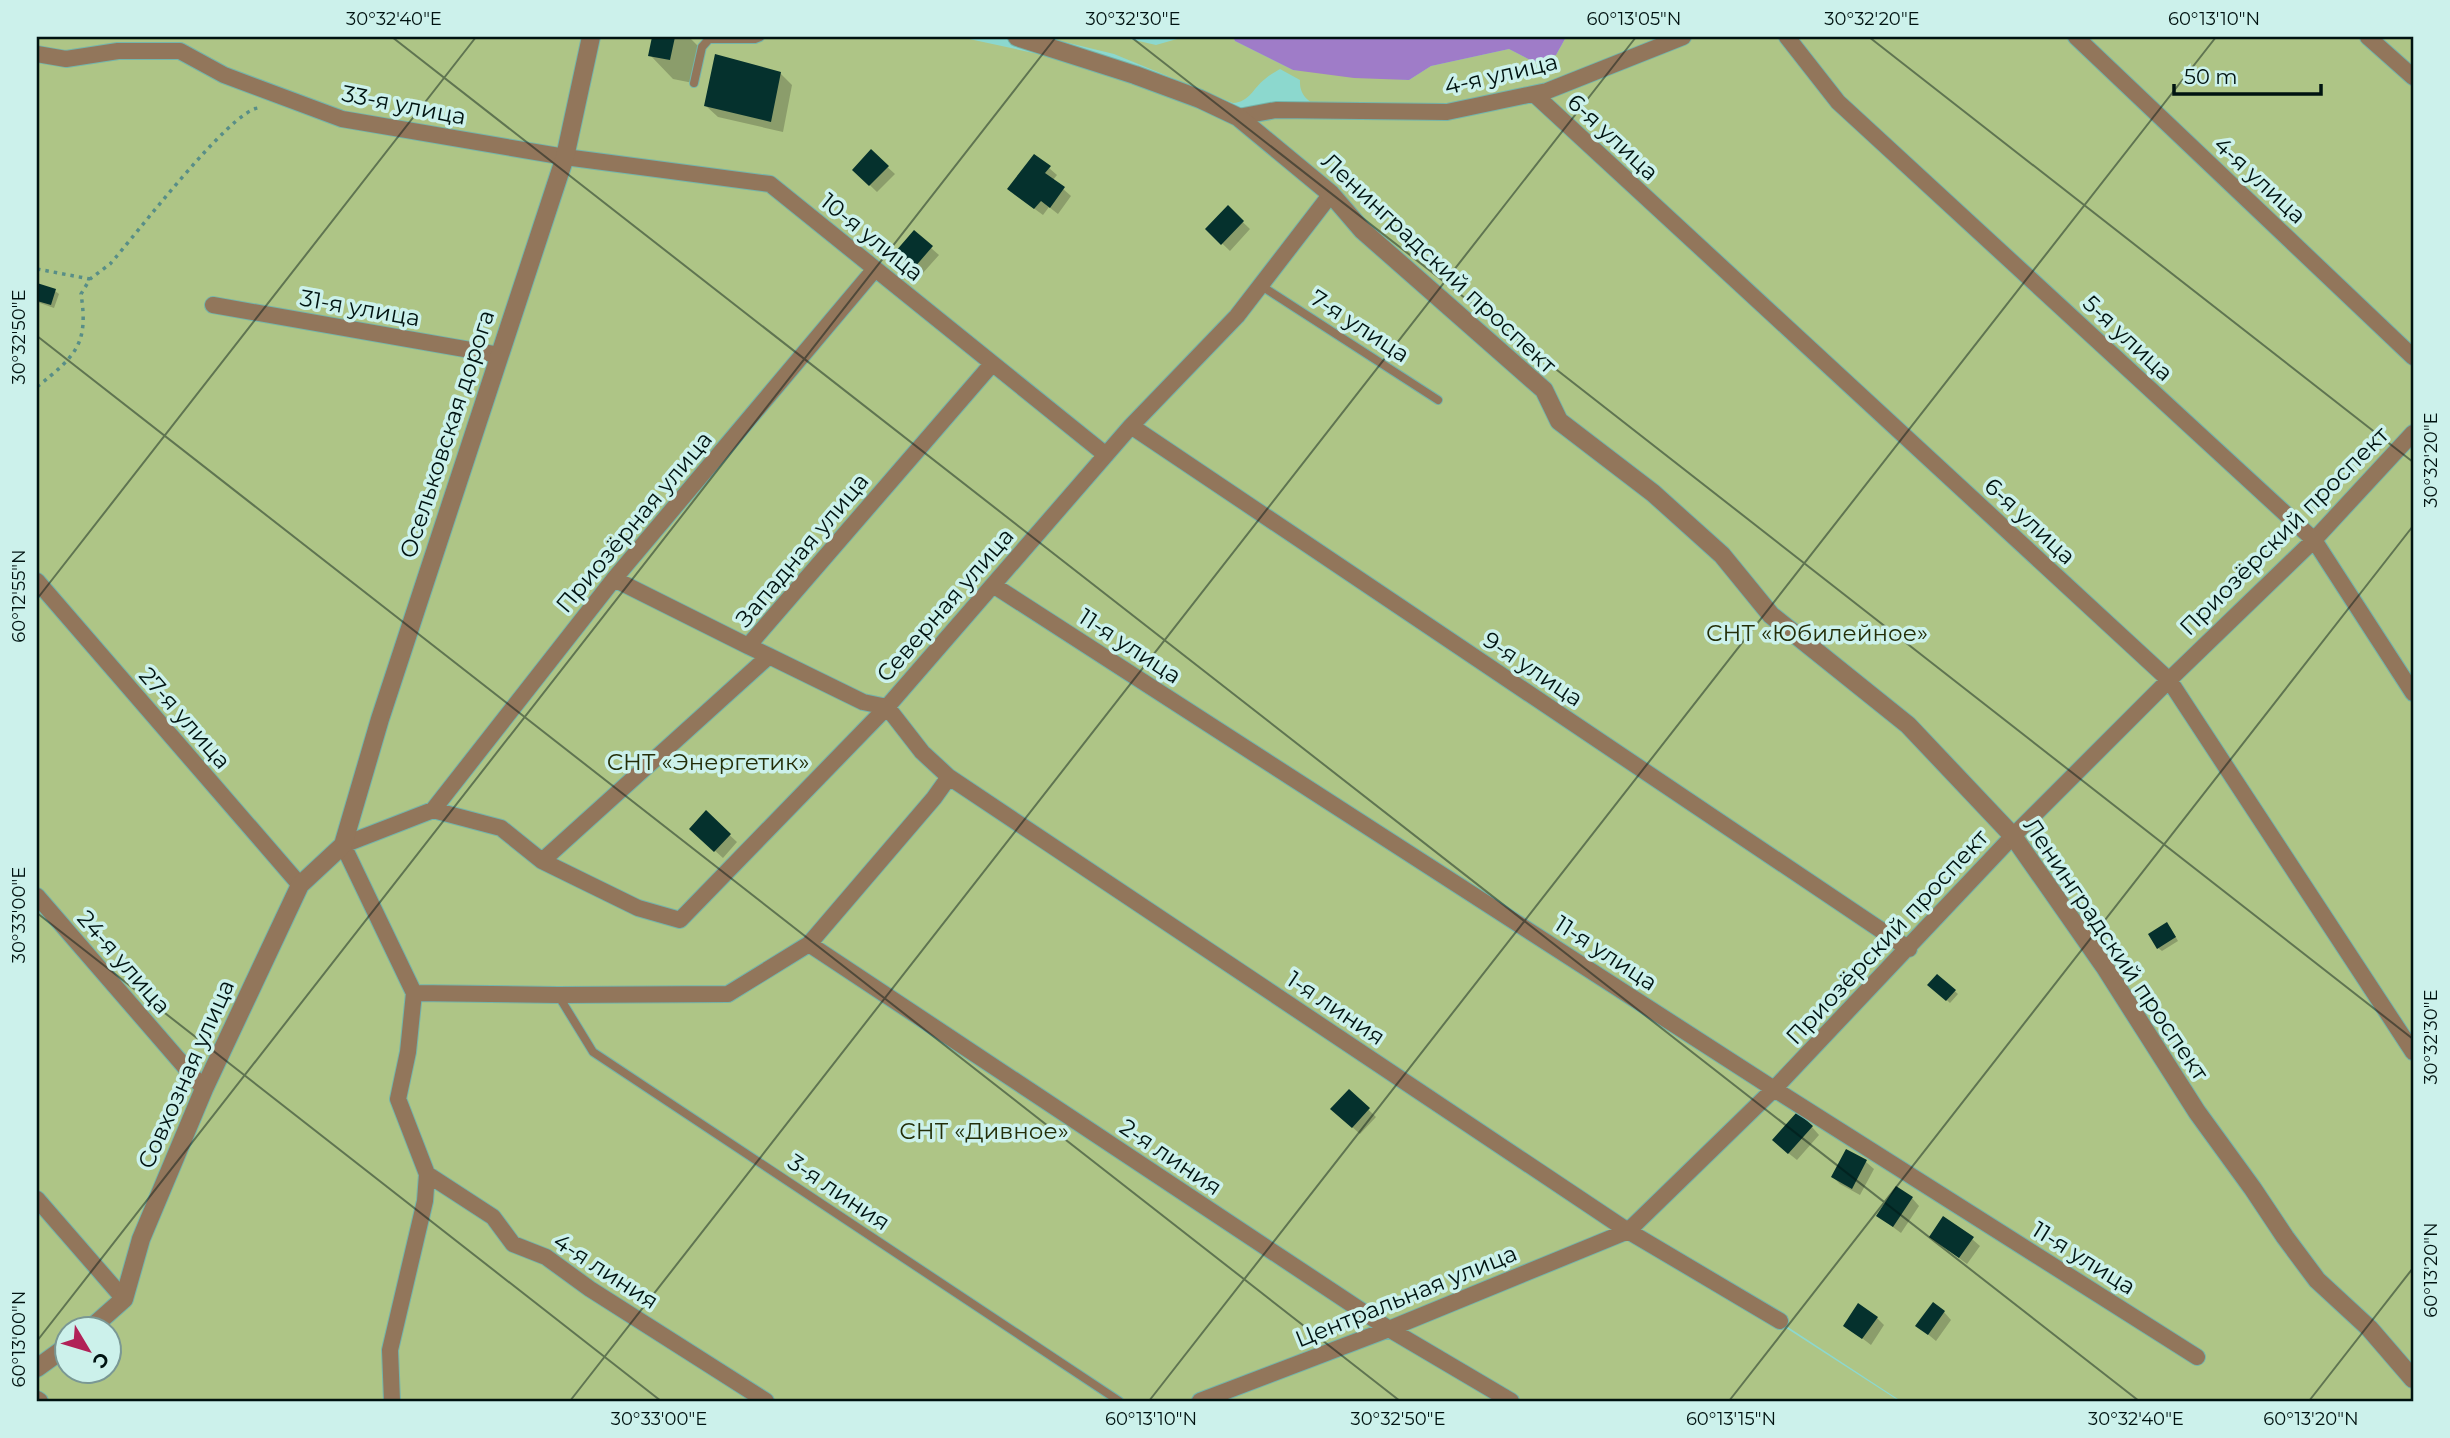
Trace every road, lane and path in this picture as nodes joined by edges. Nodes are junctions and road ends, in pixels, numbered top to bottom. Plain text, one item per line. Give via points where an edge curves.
1 (591, 37) edge
2 (760, 37) edge
3 (1017, 37) edge
4 (1683, 37) edge
5 (1787, 37) edge
6 (2076, 37) edge
7 (2368, 37) edge
8 (37, 54) edge
9 (2413, 77) edge
10 (694, 83) dead end
11 (1534, 94) junction
12 (262, 107) dead end
13 (1238, 117) junction
14 (565, 156) junction
15 (1331, 194) junction
16 (37, 269) edge
17 (875, 269) junction
18 (90, 279) junction
19 (1260, 285) junction
20 (213, 305) dead end
21 (499, 355) junction
22 (2413, 357) edge
23 (992, 364) junction
24 (37, 387) edge
25 (1438, 400) dead end
26 (1131, 426) junction
27 (2413, 433) edge
28 (1106, 455) junction
29 (2314, 540) junction
30 (614, 579) junction
31 (37, 581) edge
32 (993, 585) junction
33 (748, 646) junction
34 (769, 656) junction
35 (2169, 680) junction
36 (2413, 693) edge
37 (887, 707) junction
38 (949, 776) junction
39 (433, 810) junction
40 (2013, 836) junction
41 (343, 845) junction
42 (542, 860) junction
43 (300, 885) junction
44 (37, 896) edge
45 (809, 944) junction
46 (1909, 949) junction
47 (414, 993) junction
48 (558, 995) junction
49 (2413, 1052) edge
50 (1774, 1088) junction
51 (204, 1089) junction
52 (427, 1174) junction
53 (37, 1199) edge
54 (1628, 1230) junction
55 (124, 1299) junction
56 (104, 1316) edge
57 (1780, 1321) dead end
58 (1389, 1329) junction
59 (52, 1357) edge
60 (2197, 1357) dead end
61 (37, 1368) edge
62 (2413, 1379) edge
63 (392, 1401) edge
64 (766, 1401) edge
65 (1119, 1401) edge
66 (1200, 1401) edge
67 (1511, 1401) edge

1 - 14 street, Осельковская дорога
2 - 10 lane via 709,38 702,47
3 - 13 street, Ленинградский проспект via 1148,80
4 - 11 street, 4-я улица
5 - 29 street, 5-я улица via 1838,102
6 - 22 street, 4-я улица
7 - 9 street
8 - 14 street, 33-я улица via 66,59 118,51 180,51 224,75 342,119
11 - 13 street, 4-я улица via 1447,112 1276,110
11 - 35 street, 6-я улица
12 - 18 path via 250,109 219,136 110,264
13 - 15 street, Ленинградский проспект
14 - 17 street, 10-я улица via 770,184
14 - 21 street, Осельковская дорога
15 - 19 street, Северная улица
15 - 40 street, Ленинградский проспект via 1362,230 1544,390 1559,421 1722,555 1771,615 1908,725
16 - 18 path
17 - 23 street, 10-я улица
17 - 30 street, Приозёрная улица
18 - 24 path via 81,294 85,320 78,348
19 - 25 lane, 7-я улица
19 - 26 street, Северная улица via 1237,316
20 - 21 street, 31-я улица
21 - 41 street, Осельковская дорога
23 - 28 street, 10-я улица
23 - 33 street, Западная улица
26 - 28 street, Северная улица
26 - 46 street, 9-я улица
27 - 29 street, Приозёрский проспект
28 - 32 street, Северная улица
29 - 35 street, Приозёрский проспект
29 - 36 street, 5-я улица
30 - 33 street
30 - 39 street, Приозёрная улица
31 - 43 street, 27-я улица
32 - 37 street, Северная улица
32 - 50 street, 11-я улица
33 - 34 street, Западная улица
34 - 37 street via 863,702
34 - 42 street, Западная улица
35 - 40 street, Приозёрский проспект
35 - 49 street, 6-я улица
37 - 38 street, 1-я линия via 922,752
37 - 42 street, Северная улица via 680,920 638,908
38 - 45 street
38 - 54 street, 1-я линия
39 - 41 street
39 - 42 street via 501,828
40 - 46 street, Приозёрский проспект
40 - 62 street, Ленинградский проспект via 2285,1237 2317,1280 2369,1328
41 - 43 street, Совхозная улица
41 - 47 street
43 - 51 street, Совхозная улица
44 - 51 street, 24-я улица
45 - 48 street via 729,995
45 - 58 street, 2-я линия
46 - 50 street, Приозёрский проспект
47 - 48 street
47 - 52 street via 398,1100
48 - 65 lane, 3-я линия via 593,1052
50 - 54 street, Приозёрский проспект
50 - 60 street, 11-я улица
51 - 55 street, Совхозная улица via 141,1239
52 - 63 street via 425,1201 390,1350
52 - 64 street, 4-я линия via 493,1217 513,1244 546,1257
53 - 55 street
54 - 57 street, 1-я линия
54 - 58 street, Центральная улица
55 - 56 street
58 - 66 street, Центральная улица
58 - 67 street, 2-я линия
59 - 61 street

